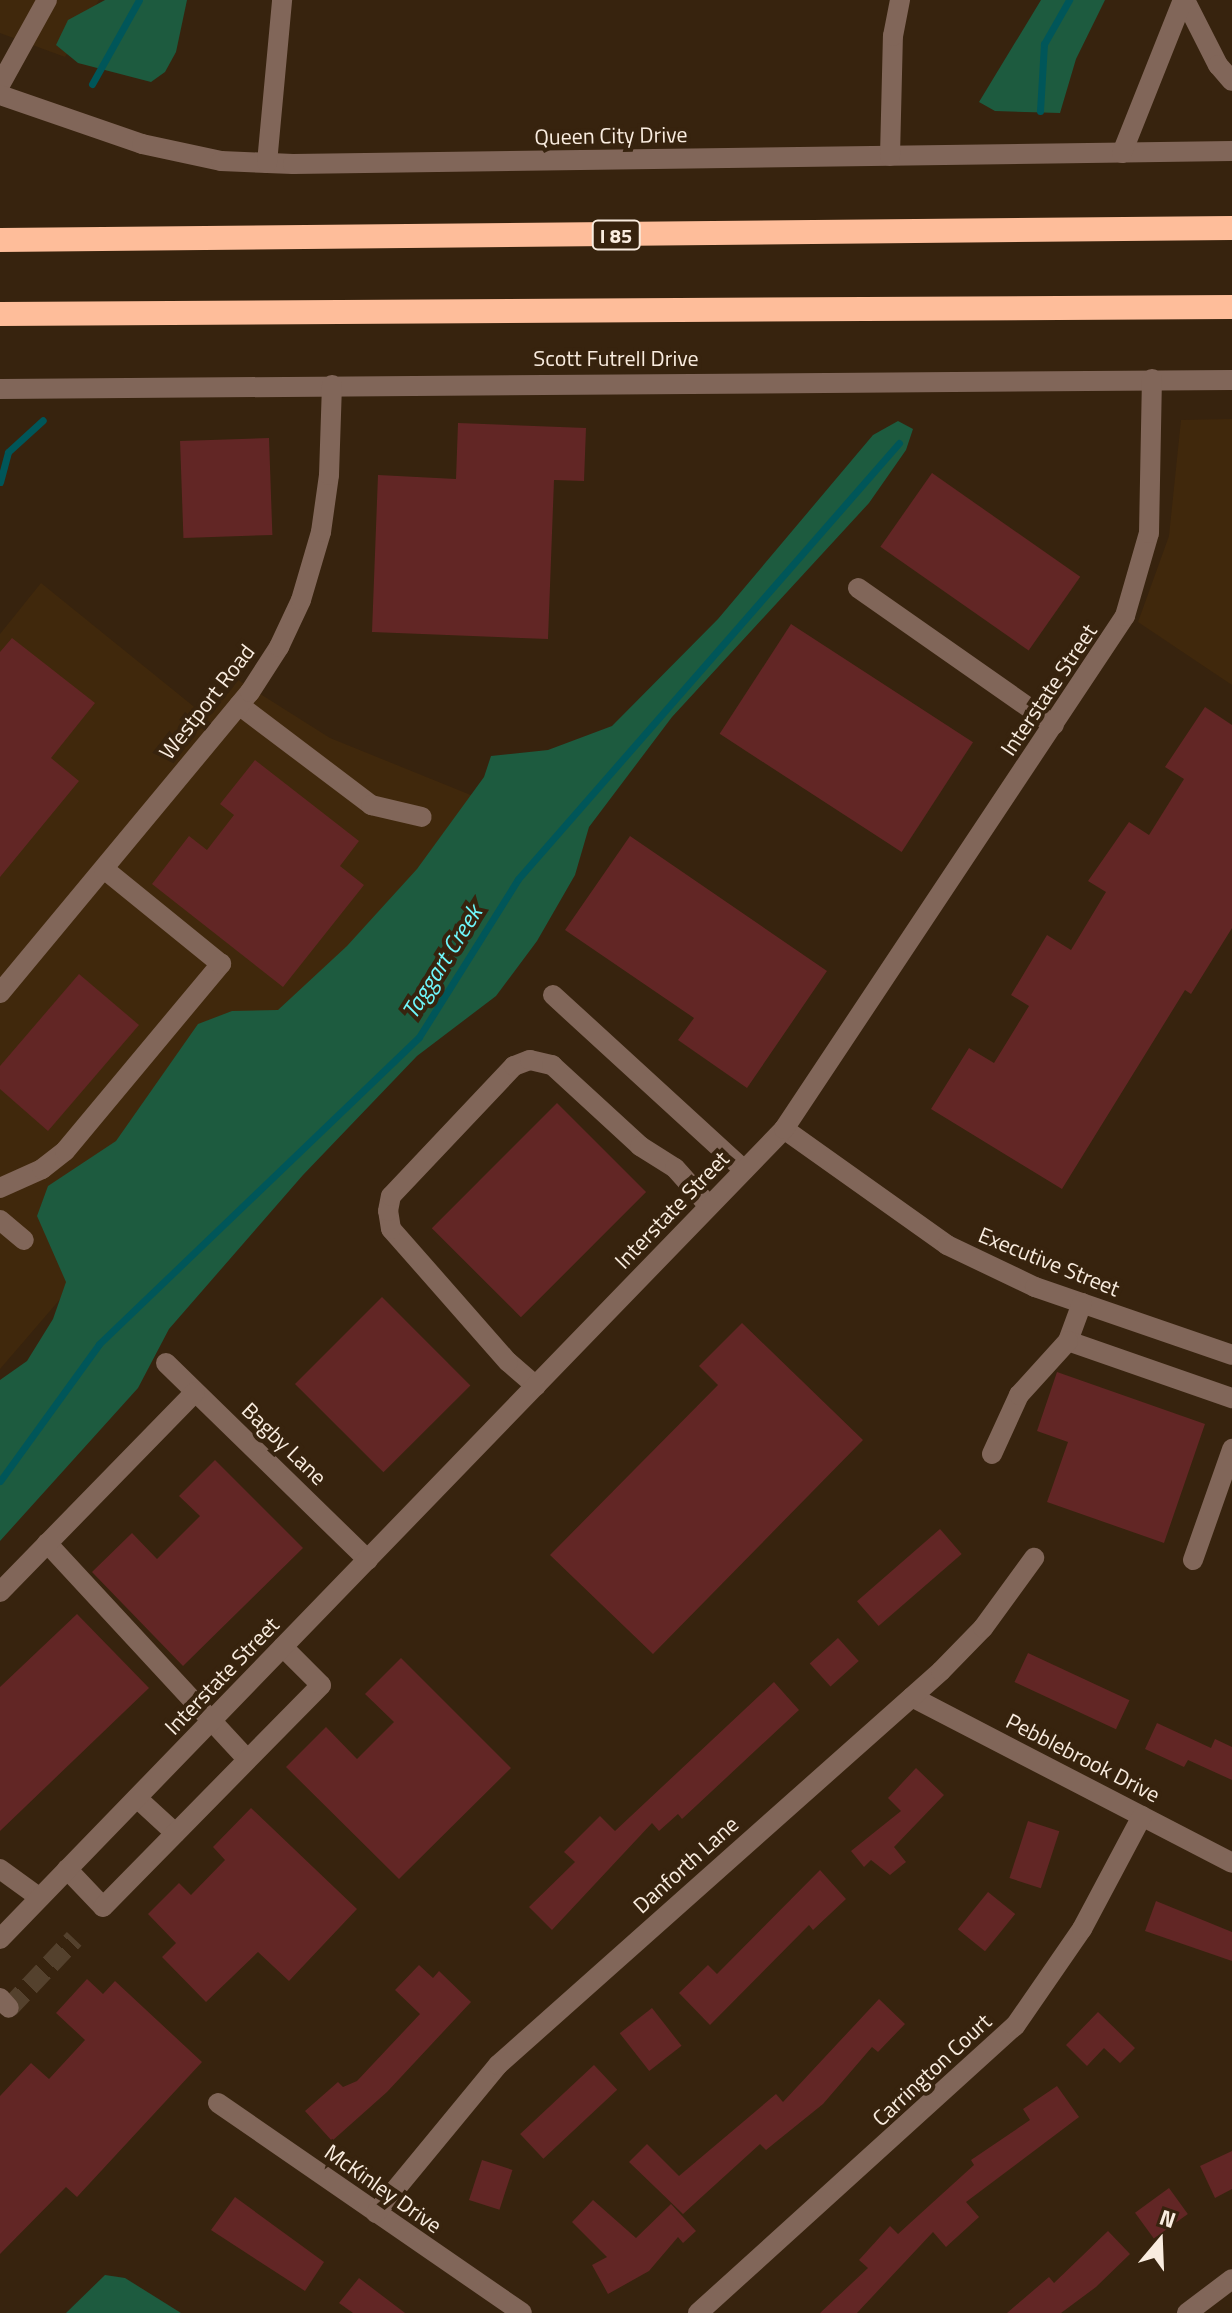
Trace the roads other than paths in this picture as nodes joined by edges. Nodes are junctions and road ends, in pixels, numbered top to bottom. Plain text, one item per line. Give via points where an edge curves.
1 (47, 0) edge
2 (282, 0) edge
3 (900, 0) edge
4 (1184, 0) edge
5 (1232, 81) edge
6 (0, 85) edge
7 (0, 95) edge
8 (1232, 151) edge
9 (1122, 153) junction
10 (890, 156) junction
11 (267, 163) junction
12 (1232, 228) edge
13 (0, 240) edge
14 (1232, 307) edge
15 (0, 314) edge
16 (1152, 379) junction
17 (1232, 380) edge
18 (332, 385) junction
19 (0, 389) edge
20 (858, 588) dead end
21 (239, 705) junction
22 (1054, 725) junction
23 (422, 817) dead end
24 (104, 869) junction
25 (0, 993) edge
26 (553, 995) dead end
27 (784, 1129) junction
28 (744, 1170) junction
29 (0, 1188) edge
30 (709, 1206) junction
31 (0, 1220) edge
32 (24, 1240) dead end
33 (1082, 1303) junction
34 (1068, 1341) junction
35 (1232, 1355) edge
36 (166, 1363) dead end
37 (536, 1386) junction
38 (195, 1392) junction
39 (1232, 1398) edge
40 (1232, 1449) edge
41 (992, 1454) dead end
42 (47, 1543) junction
43 (1034, 1558) dead end
44 (368, 1560) junction
45 (1193, 1560) dead end
46 (0, 1592) edge
47 (283, 1647) junction
48 (912, 1697) junction
49 (211, 1722) junction
50 (247, 1759) junction
51 (137, 1798) junction
52 (1142, 1816) junction
53 (175, 1833) junction
54 (1232, 1863) edge
55 (0, 1869) edge
56 (67, 1869) junction
57 (40, 1898) junction
58 (0, 1939) edge
59 (218, 2103) dead end
60 (376, 2213) junction
61 (1232, 2279) edge
62 (522, 2313) edge
63 (698, 2313) edge
64 (1187, 2313) edge

1 - 6 street
2 - 11 street
3 - 10 street via 893,36
4 - 5 street
4 - 9 street
7 - 11 street, Queen City Drive via 142,144 221,161
8 - 9 street, Queen City Drive
9 - 10 street, Queen City Drive
10 - 11 street, Queen City Drive
12 - 13 highway, I 85
14 - 15 highway
16 - 17 street, Scott Futrell Drive
16 - 18 street, Scott Futrell Drive
16 - 22 street, Interstate Street via 1149,533 1139,578 1116,634
18 - 19 street, Scott Futrell Drive
18 - 21 street, Westport Road via 329,475 315,560 279,647
20 - 22 street
21 - 23 street via 371,805
21 - 24 street, Westport Road
22 - 27 street, Interstate Street
24 - 25 street, Westport Road
24 - 29 street via 221,964 112,1088 65,1151 42,1169
26 - 28 street
27 - 28 street, Interstate Street
27 - 33 street, Executive Street via 947,1245
28 - 30 street, Interstate Street
30 - 37 street, Interstate Street
30 - 37 street via 675,1168 640,1146 552,1065 530,1060 514,1066 391,1196 388,1211 391,1229 508,1362
31 - 32 street
33 - 34 street
33 - 35 street, Executive Street
34 - 39 street
34 - 41 street via 1019,1395
36 - 38 street, Bagby Lane
37 - 44 street, Interstate Street
38 - 42 street
38 - 44 street, Bagby Lane
40 - 45 street
42 - 46 street
42 - 49 street
43 - 48 street, Danforth Lane via 983,1628
44 - 47 street, Interstate Street
47 - 49 street, Interstate Street
47 - 50 street via 321,1685
48 - 52 street, Pebblebrook Drive
48 - 60 street, Danforth Lane via 498,2065
49 - 50 street
49 - 51 street, Interstate Street
50 - 53 street
51 - 53 street
51 - 56 street, Interstate Street
52 - 54 street, Pebblebrook Drive
52 - 63 street, Carrington Court via 1082,1929 1015,2026
53 - 56 street via 103,1907
55 - 57 street
56 - 57 street, Interstate Street
57 - 58 street, Interstate Street
59 - 60 street, McKinley Drive
60 - 62 street, McKinley Drive
61 - 64 street

